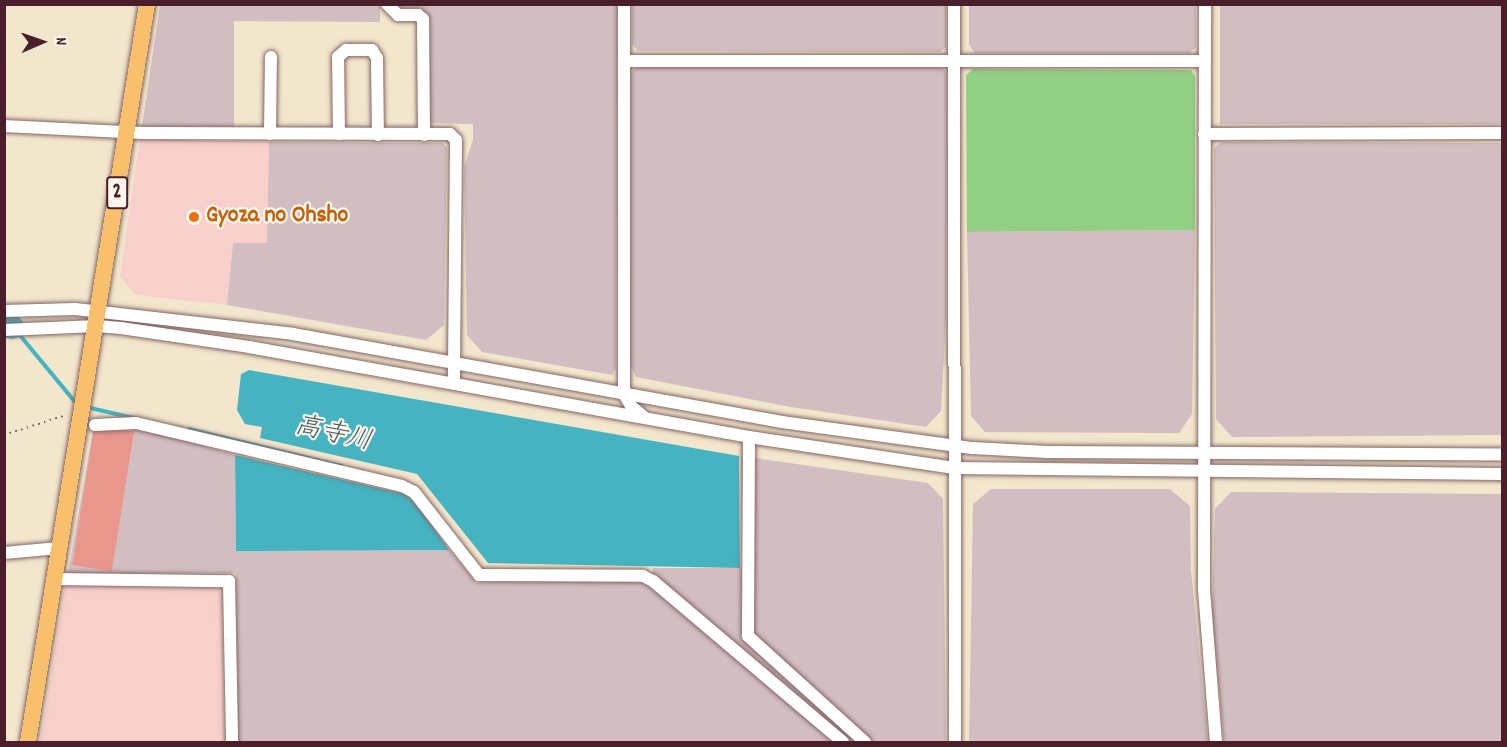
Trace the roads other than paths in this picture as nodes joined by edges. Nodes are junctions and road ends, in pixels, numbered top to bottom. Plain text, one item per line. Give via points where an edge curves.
1 (147, 4) edge
2 (387, 4) edge
3 (624, 4) edge
4 (954, 4) edge
5 (1205, 4) edge
6 (271, 57) dead end
7 (954, 59) junction
8 (624, 62) junction
9 (1204, 62) junction
10 (4, 126) edge
11 (126, 132) junction
12 (1503, 133) edge
13 (270, 134) junction
14 (339, 134) junction
15 (1204, 134) junction
16 (378, 135) junction
17 (424, 135) junction
18 (10, 311) edge
19 (98, 318) junction
20 (5, 330) edge
21 (454, 363) junction
22 (454, 383) junction
23 (624, 394) junction
24 (591, 409) junction
25 (647, 418) junction
26 (87, 419) junction
27 (749, 437) junction
28 (953, 446) junction
29 (1204, 453) junction
30 (1503, 453) edge
31 (953, 468) junction
32 (1204, 471) junction
33 (1503, 474) edge
34 (59, 548) junction
35 (4, 553) edge
36 (55, 579) junction
37 (28, 742) edge
38 (232, 742) edge
39 (843, 742) edge
40 (865, 742) edge
41 (954, 742) edge
42 (1216, 742) edge

1 - 11 main road, 2
2 - 17 street via 398,15 418,15 423,19
3 - 8 street
4 - 7 street
5 - 9 street
6 - 13 street
7 - 8 street
7 - 9 street
7 - 28 street
8 - 23 street
9 - 15 street
10 - 11 street
11 - 13 street
11 - 19 main road, 2
12 - 15 street
13 - 14 street
14 - 16 street
14 - 16 street via 338,57 346,50 372,50 377,58
15 - 29 street
16 - 17 street
17 - 21 street via 450,134 456,141
18 - 19 street
19 - 20 street
19 - 21 street via 293,334
19 - 22 street
19 - 26 main road, 2
21 - 22 street
21 - 23 street
22 - 24 street
23 - 24 street via 603,408
23 - 25 street via 631,406
23 - 28 street
24 - 25 street
25 - 27 street
26 - 34 main road, 2
26 - 39 street via 136,423 402,486 414,492 479,575 642,576 653,581
27 - 31 street
27 - 40 street via 748,636
28 - 29 street via 1047,452
28 - 31 street
29 - 30 street
29 - 32 street
31 - 32 street
31 - 41 street
32 - 33 street
32 - 42 street via 1204,590
34 - 35 street
34 - 36 main road, 2
36 - 37 main road, 2
36 - 38 street via 229,581

